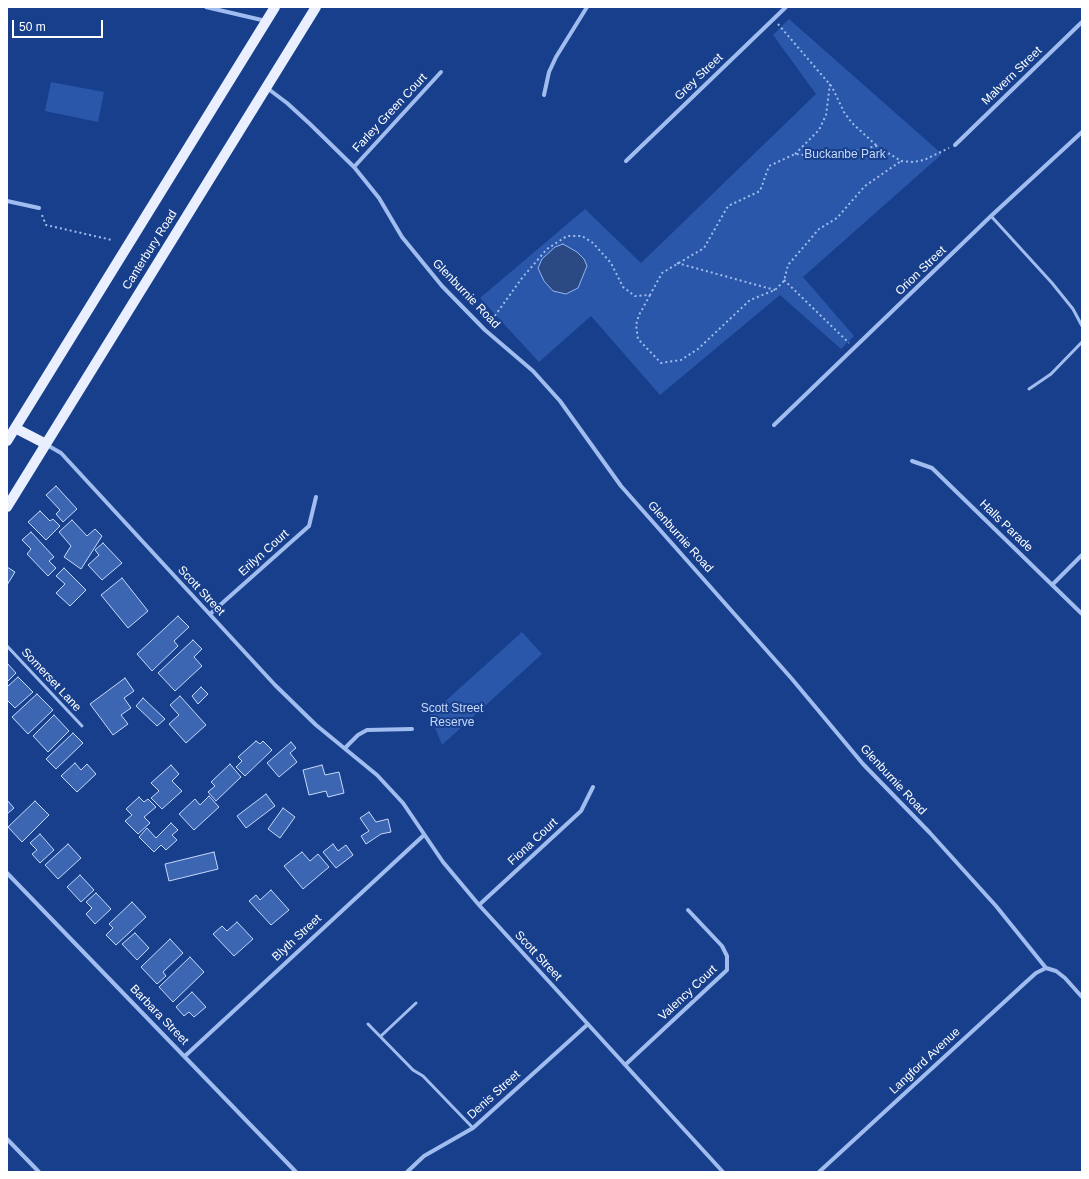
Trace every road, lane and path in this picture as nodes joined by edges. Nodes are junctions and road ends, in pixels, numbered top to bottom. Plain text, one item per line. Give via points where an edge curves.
1 (206, 7) edge
2 (276, 7) edge
3 (316, 7) edge
4 (587, 7) edge
5 (786, 7) edge
6 (774, 18) junction
7 (267, 21) junction
8 (1082, 22) edge
9 (441, 72) dead end
10 (830, 84) junction
11 (266, 88) junction
12 (544, 95) dead end
13 (1081, 135) edge
14 (955, 145) joint
15 (878, 146) junction
16 (795, 154) junction
17 (626, 161) dead end
18 (901, 161) junction
19 (354, 167) junction
20 (7, 201) edge
21 (39, 208) joint
22 (991, 216) junction
23 (112, 240) dead end
24 (677, 263) junction
25 (784, 279) junction
26 (775, 290) junction
27 (650, 295) junction
28 (1082, 326) edge
29 (485, 330) junction
30 (1082, 342) edge
31 (854, 348) junction
32 (1029, 389) dead end
33 (774, 425) dead end
34 (11, 429) edge
35 (7, 442) edge
36 (46, 444) junction
37 (912, 461) dead end
38 (316, 497) dead end
39 (7, 507) edge
40 (1082, 555) edge
41 (1052, 585) junction
42 (210, 614) junction
43 (1082, 614) edge
44 (7, 646) edge
45 (82, 726) dead end
46 (412, 729) dead end
47 (345, 748) junction
48 (593, 787) dead end
49 (424, 835) junction
50 (7, 873) edge
51 (479, 905) junction
52 (688, 910) dead end
53 (1046, 968) junction
54 (1082, 997) edge
55 (416, 1003) dead end
56 (368, 1024) dead end
57 (588, 1024) junction
58 (381, 1036) junction
59 (185, 1056) junction
60 (625, 1065) junction
61 (473, 1128) junction
62 (7, 1139) edge
63 (721, 1171) edge
64 (39, 1172) edge
65 (296, 1172) edge
66 (407, 1172) edge
67 (819, 1172) edge

1 - 7 street
2 - 7 main road, Canterbury Road
3 - 11 main road, Canterbury Road
4 - 12 street via 556,57 549,72
5 - 6 street, Grey Street
6 - 10 path
6 - 17 street, Grey Street
7 - 34 main road, Canterbury Road
8 - 14 street, Malvern Street
9 - 19 street, Farley Green Court
10 - 15 path via 852,123
10 - 16 path via 826,115 819,130
11 - 19 street, Glenburnie Road via 287,103
11 - 36 main road, Canterbury Road
13 - 22 street, Orion Street
14 - 18 path via 924,160
15 - 16 path via 824,156
15 - 18 path
16 - 24 path via 769,166 760,191 728,206 704,248
18 - 25 path via 864,186 837,218 819,229 788,265
19 - 29 street, Glenburnie Road via 379,198 407,243 442,286
20 - 21 street
21 - 23 path via 46,225
22 - 28 lane via 1061,294
22 - 31 street, Orion Street
24 - 26 path
24 - 27 path via 662,273
25 - 26 path
25 - 31 path
26 - 27 path via 750,300 698,349 681,360 661,363 638,339 636,326
27 - 29 path via 635,296 623,287 611,263 593,243 582,236 567,236 547,248
29 - 53 street, Glenburnie Road via 533,371 560,400 621,486 792,679 863,764 996,906
30 - 32 lane via 1051,374
31 - 33 street, Orion Street
34 - 35 main road, Canterbury Road
34 - 36 main road
36 - 39 main road, Canterbury Road
36 - 42 street, Scott Street via 61,453
37 - 41 street, Halls Parade via 932,468
38 - 42 street, Erilyn Court via 309,526
40 - 41 street
41 - 43 street, Halls Parade
42 - 47 street, Scott Street via 305,715
44 - 45 lane, Somerset Lane
46 - 47 street via 366,730
47 - 49 street, Scott Street via 377,775 403,803
48 - 51 street, Fiona Court via 581,811
49 - 51 street, Scott Street
49 - 59 street, Blyth Street
50 - 59 street, Barbara Street
51 - 57 street, Scott Street
52 - 60 street, Valency Court via 722,946 727,970
53 - 54 street, Glenburnie Road via 1060,974
53 - 67 street, Langford Avenue via 1036,973
55 - 58 lane
56 - 58 lane
57 - 60 street, Scott Street
57 - 61 street, Denis Street
58 - 61 lane
59 - 65 street, Barbara Street
60 - 63 street, Scott Street
61 - 66 street, Denis Street via 424,1156
62 - 64 street

